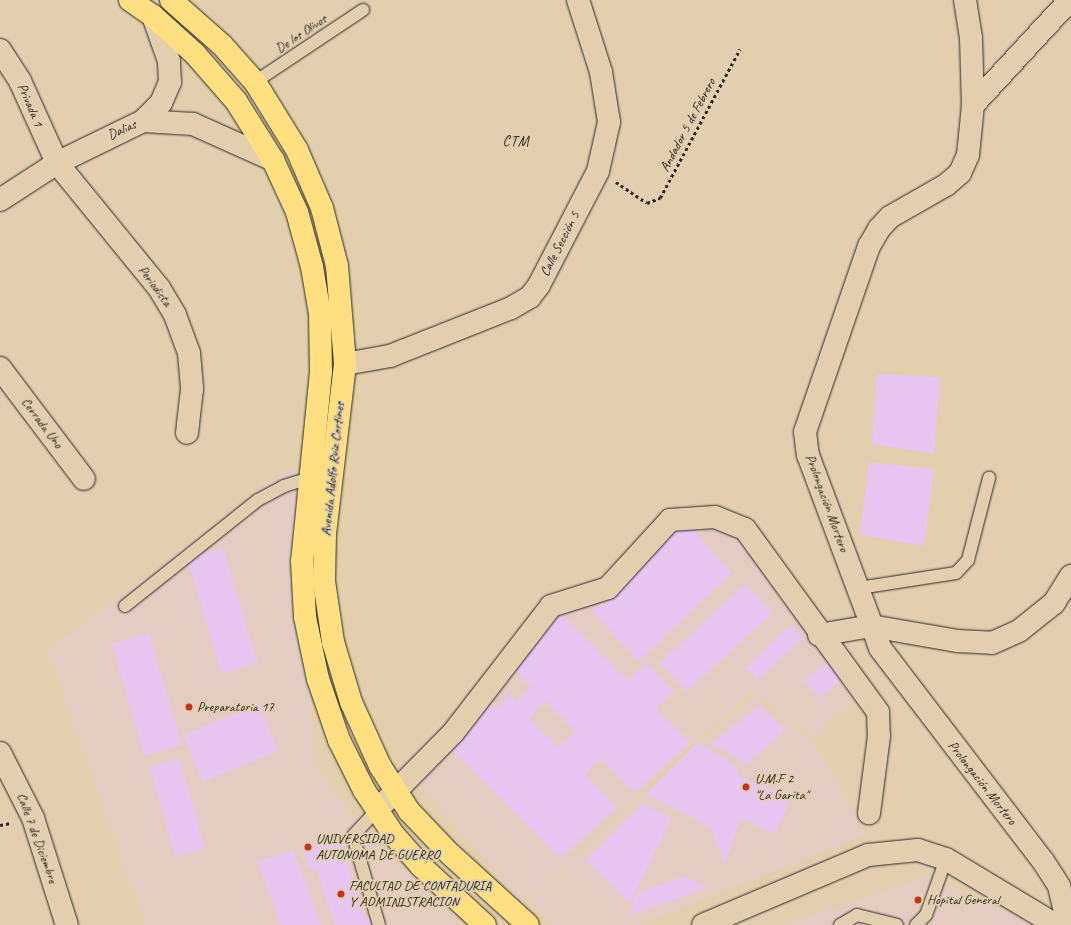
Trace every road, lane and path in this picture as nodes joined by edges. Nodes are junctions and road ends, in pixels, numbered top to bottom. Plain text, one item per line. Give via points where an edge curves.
1 (130, 0) edge
2 (171, 0) edge
3 (578, 0) edge
4 (965, 0) edge
5 (1070, 0) edge
6 (363, 10) dead end
7 (153, 16) junction
8 (740, 49) dead end
9 (0, 50) edge
10 (256, 82) junction
11 (973, 105) junction
12 (143, 121) junction
13 (274, 160) junction
14 (57, 163) junction
15 (598, 171) junction
16 (0, 200) edge
17 (345, 364) junction
18 (0, 368) edge
19 (187, 433) dead end
20 (310, 478) junction
21 (989, 478) dead end
22 (84, 479) dead end
23 (1071, 576) edge
24 (859, 588) junction
25 (125, 606) dead end
26 (871, 626) junction
27 (819, 635) junction
28 (0, 753) edge
29 (397, 792) junction
30 (377, 810) junction
31 (870, 812) dead end
32 (946, 859) junction
33 (1065, 883) edge
34 (68, 925) edge
35 (379, 925) edge
36 (485, 925) edge
37 (528, 925) edge
38 (703, 925) edge
39 (840, 925) edge
40 (897, 925) edge
41 (916, 925) edge
42 (1056, 925) edge
43 (1068, 925) edge

1 - 7 main road, Avenida Adolfo Ruiz Cortines
2 - 10 main road, Avenida Adolfo Ruiz Cortines via 212,35
3 - 15 street, Calle Sección 5 via 601,72 609,122
4 - 11 street, Prolongación Mortero via 971,38
5 - 11 street
6 - 10 lane, De los Olivos
7 - 12 street, Dalias via 169,61 170,82 161,103
7 - 13 main road, Avenida Adolfo Ruiz Cortines via 195,54 236,101
8 - 15 path, Andador 5 de Febrero via 660,198 647,203
9 - 14 street, Privada 1 via 20,81
10 - 17 main road, Avenida Adolfo Ruiz Cortines via 297,150 322,208 337,266
11 - 24 street, Prolongación Mortero via 968,155 960,173 890,217 869,246 810,411 806,432 808,456
12 - 13 street via 192,124
12 - 14 street, Dalias
13 - 20 main road, Avenida Adolfo Ruiz Cortines via 297,212 312,267 320,314 321,372
14 - 16 street, Dalias
14 - 19 street, Periodista via 159,288 175,315 189,353 192,389
15 - 17 street, Calle Sección 5 via 530,297 512,308 390,356
17 - 29 main road, Avenida Adolfo Ruiz Cortines via 325,533 324,581 333,642 351,702 380,766
18 - 22 street, Cerrada Uno
20 - 25 lane via 284,486 258,500
20 - 30 main road, Avenida Adolfo Ruiz Cortines via 302,561 305,617 316,672 339,740
21 - 24 lane via 968,560 956,573
23 - 26 street via 1054,603 1019,631 992,643 956,641
24 - 26 street, Prolongación Mortero
26 - 27 street
26 - 33 street, Prolongación Mortero via 891,667
27 - 29 street via 744,529 715,517 670,520 608,588 551,606 453,733
27 - 31 street via 865,689 878,712 879,736
28 - 34 street, Calle 7 de Diciembre via 33,818
29 - 30 street
29 - 37 main road, Avenida Adolfo Ruiz Cortines via 450,854
30 - 35 lane via 353,836
30 - 36 main road, Avenida Adolfo Ruiz Cortines via 421,866
32 - 38 street via 918,850 868,855
32 - 41 lane via 926,915
32 - 42 street
33 - 43 street, Prolongación Mortero
39 - 40 lane via 857,915

